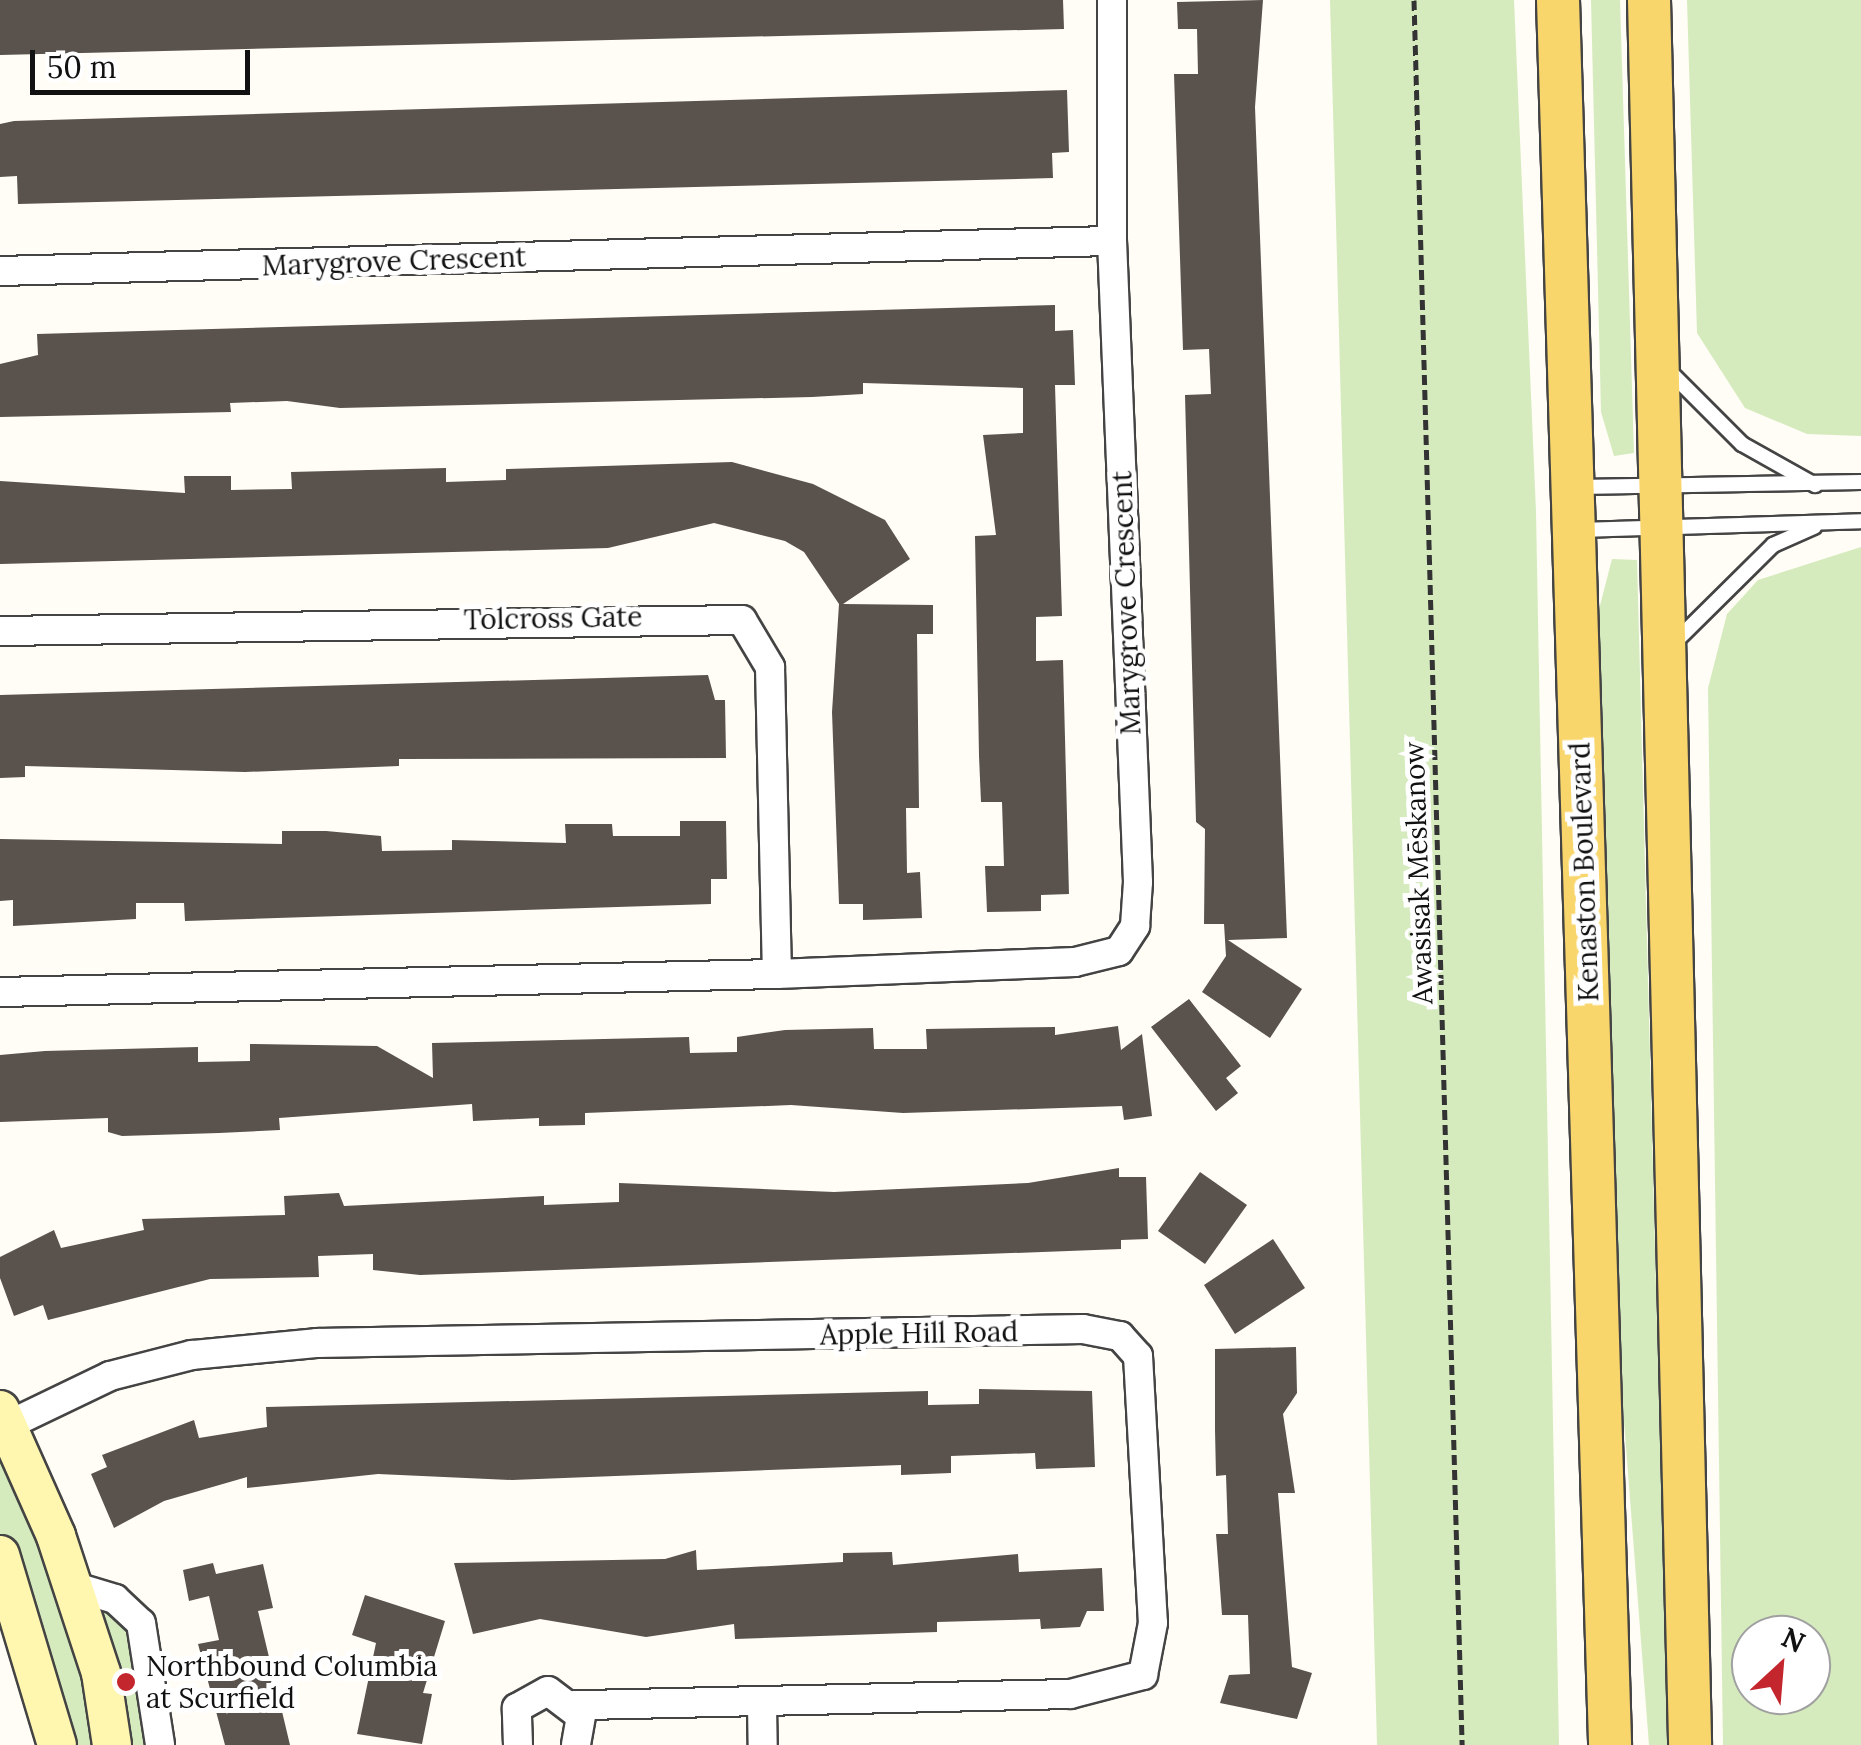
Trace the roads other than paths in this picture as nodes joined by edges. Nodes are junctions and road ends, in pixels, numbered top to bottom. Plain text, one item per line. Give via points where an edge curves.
1 (1112, 0) edge
2 (1558, 0) edge
3 (1648, 0) edge
4 (1112, 241) junction
5 (0, 271) edge
6 (1658, 359) junction
7 (1861, 482) edge
8 (1661, 485) junction
9 (1816, 485) junction
10 (1573, 487) junction
11 (1861, 521) edge
12 (1824, 523) junction
13 (1663, 527) junction
14 (1574, 530) junction
15 (0, 632) edge
16 (1667, 650) junction
17 (777, 974) junction
18 (0, 992) edge
19 (3, 1422) edge
20 (0, 1555) edge
21 (72, 1586) junction
22 (575, 1705) junction
23 (762, 1706) junction
24 (57, 1745) edge
25 (112, 1745) edge
26 (160, 1745) edge
27 (518, 1745) edge
28 (576, 1745) edge
29 (763, 1745) edge
30 (1610, 1745) edge
31 (1690, 1745) edge

1 - 4 street
2 - 10 main road, Kenaston Boulevard
3 - 6 main road
4 - 5 street, Marygrove Crescent
4 - 17 street, Marygrove Crescent via 1135,926 1119,951 1075,962
6 - 8 main road
6 - 9 lane via 1742,444
7 - 9 lane
8 - 9 lane
8 - 10 lane
8 - 13 main road
10 - 14 main road, Kenaston Boulevard
11 - 12 lane
12 - 13 lane
12 - 16 lane via 1772,545
13 - 14 lane
13 - 16 main road
14 - 30 main road, Kenaston Boulevard
15 - 17 street, Tolcross Gate via 742,620 770,667
16 - 31 main road
17 - 18 street, Marygrove Crescent
19 - 21 street
19 - 23 street, Apple Hill Road via 110,1376 247,1348 1083,1329 1120,1336 1138,1356 1144,1386 1154,1623 1143,1675 1070,1694
20 - 24 street
21 - 25 street
21 - 26 street via 115,1599 142,1623
22 - 23 street, Apple Hill Road
22 - 27 street, Apple Hill Road via 548,1691 522,1701 512,1728
22 - 28 street via 583,1727
23 - 29 street

